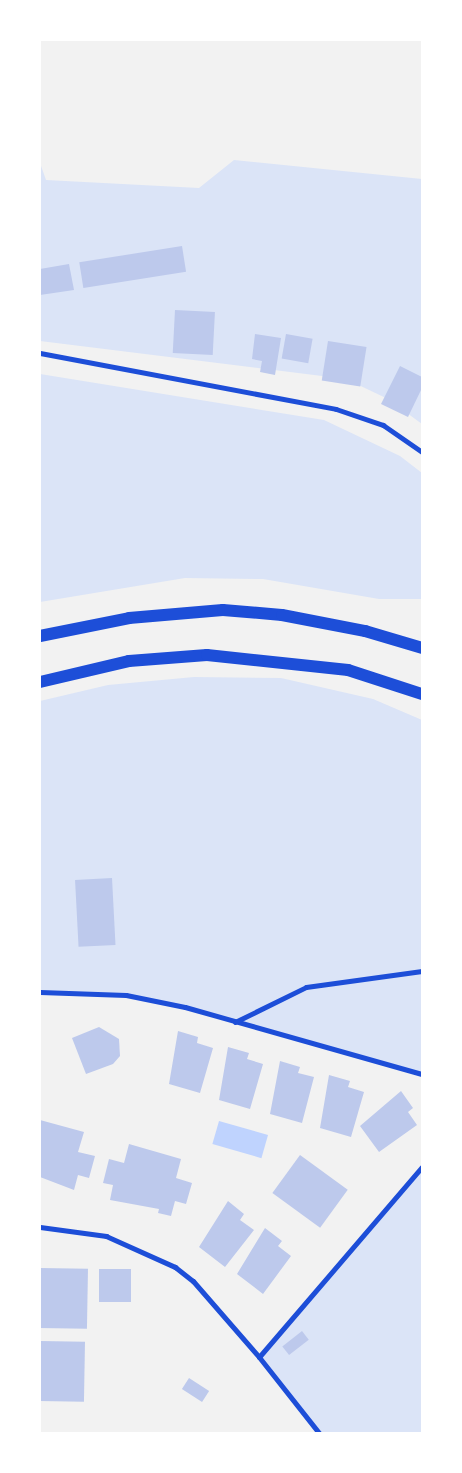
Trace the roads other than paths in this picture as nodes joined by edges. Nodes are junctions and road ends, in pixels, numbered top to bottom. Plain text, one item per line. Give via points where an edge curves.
1 (40, 353) edge
2 (422, 452) edge
3 (40, 636) edge
4 (422, 648) edge
5 (40, 682) edge
6 (422, 694) edge
7 (422, 971) edge
8 (40, 992) edge
9 (235, 1022) junction
10 (422, 1074) edge
11 (422, 1167) edge
12 (40, 1227) edge
13 (260, 1357) junction
14 (319, 1433) edge

1 - 2 street via 336,409 383,426
3 - 4 main road via 129,618 223,610 282,615 365,631
5 - 6 main road via 129,661 207,655 348,670
7 - 9 street via 306,987
8 - 9 street via 126,995
9 - 10 street
11 - 13 street
12 - 13 street via 106,1236 175,1267 193,1280
13 - 14 street

